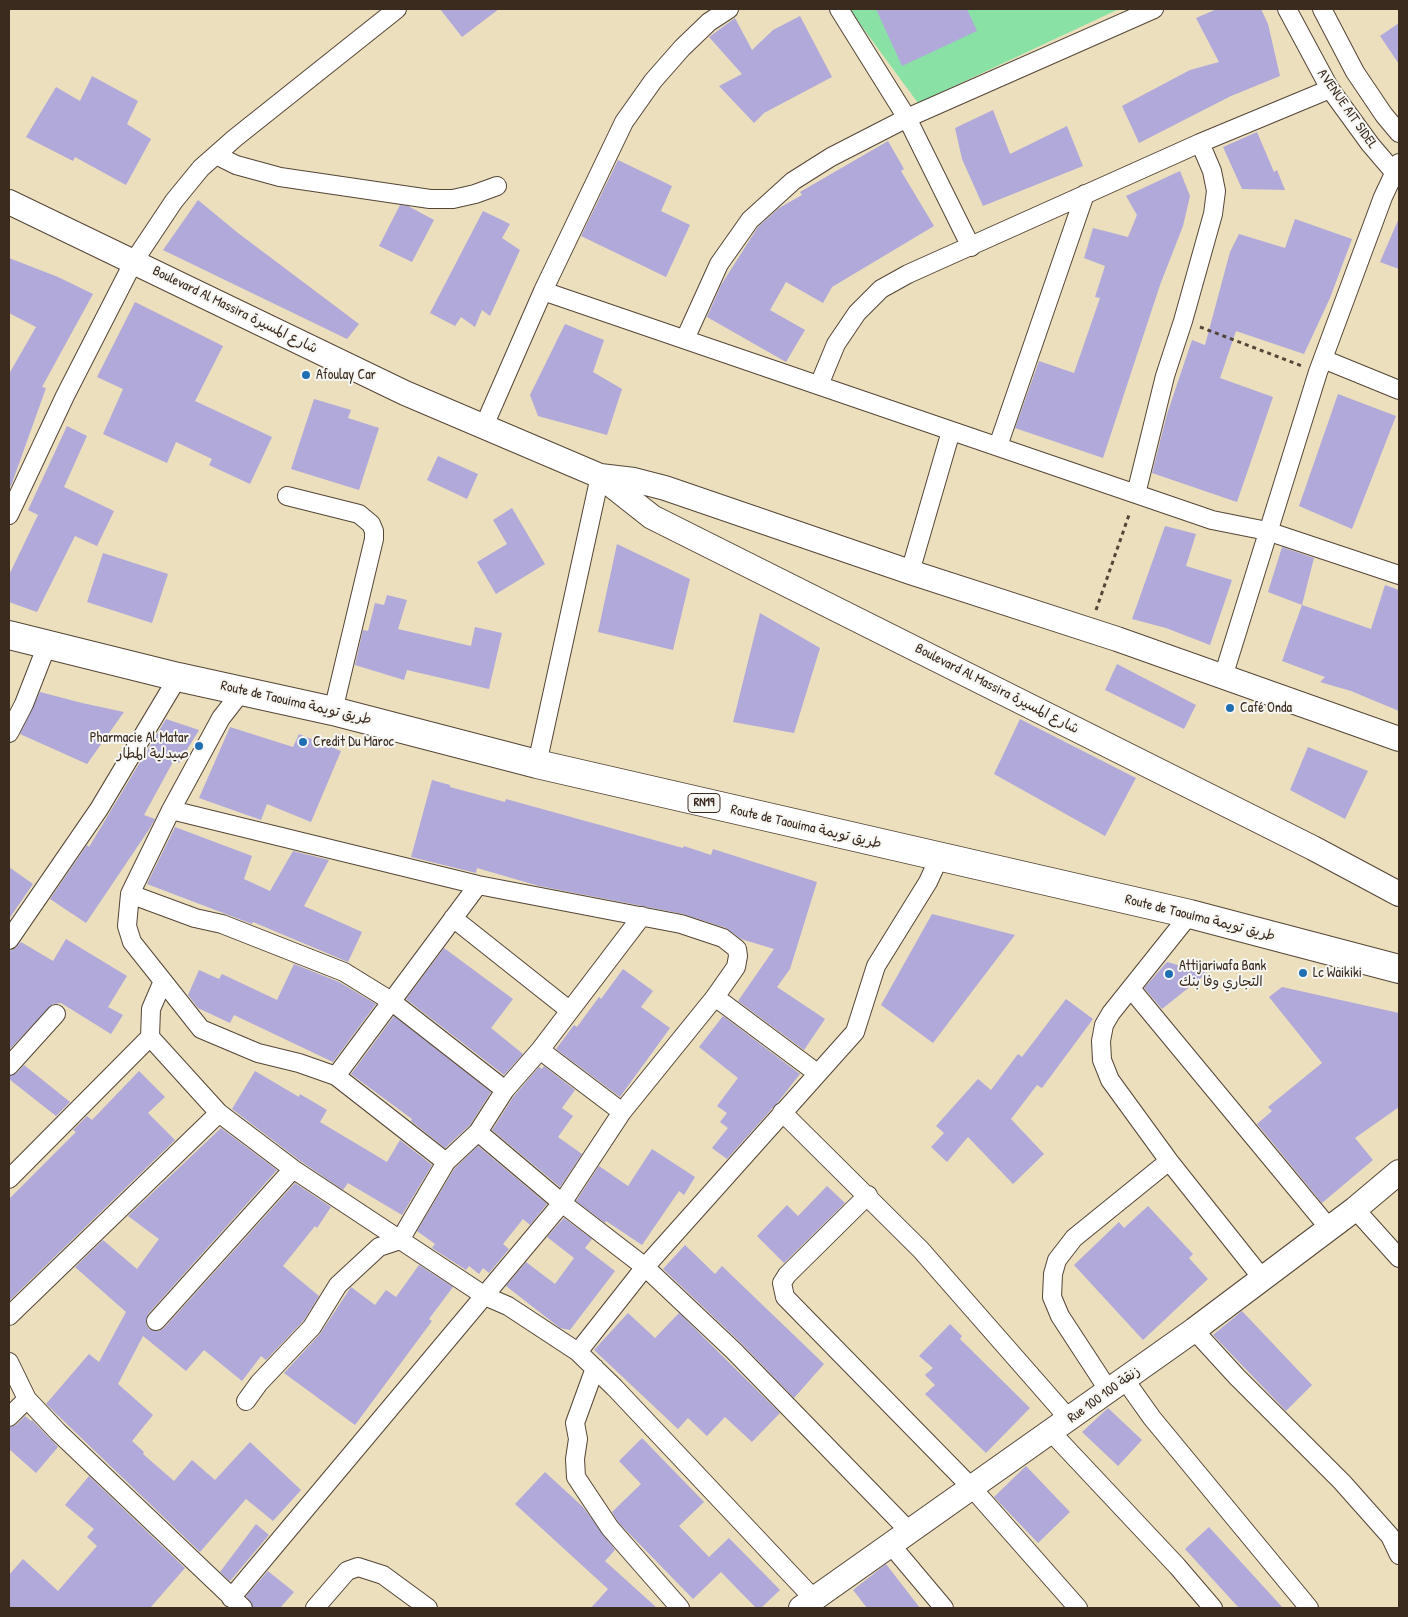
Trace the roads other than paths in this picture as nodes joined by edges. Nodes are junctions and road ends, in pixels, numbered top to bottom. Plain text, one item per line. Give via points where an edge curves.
1 (397, 9) edge
2 (729, 9) edge
3 (839, 9) edge
4 (1154, 9) edge
5 (1287, 9) edge
6 (1322, 9) edge
7 (1330, 89) junction
8 (907, 118) junction
9 (1399, 133) edge
10 (1200, 143) junction
11 (216, 155) junction
12 (1398, 171) edge
13 (497, 186) dead end
14 (1085, 194) junction
15 (9, 202) edge
16 (971, 246) junction
17 (134, 261) junction
18 (543, 291) junction
19 (685, 340) junction
20 (1320, 365) junction
21 (819, 385) junction
22 (1399, 390) edge
23 (484, 426) junction
24 (951, 431) junction
25 (998, 446) junction
26 (600, 476) junction
27 (1136, 494) junction
28 (288, 496) dead end
29 (9, 515) edge
30 (1267, 531) junction
31 (910, 572) junction
32 (1399, 574) edge
33 (9, 634) edge
34 (47, 645) junction
35 (1223, 677) junction
36 (178, 678) junction
37 (242, 692) junction
38 (332, 711) junction
39 (9, 733) edge
40 (1399, 739) edge
41 (537, 764) junction
42 (171, 810) junction
43 (939, 858) junction
44 (478, 885) junction
45 (130, 894) junction
46 (1399, 894) edge
47 (1190, 914) junction
48 (642, 916) junction
49 (453, 918) junction
50 (9, 940) edge
51 (1399, 969) edge
52 (163, 981) junction
53 (1132, 990) junction
54 (716, 997) junction
55 (391, 1001) junction
56 (569, 1010) junction
57 (56, 1014) dead end
58 (150, 1037) junction
59 (540, 1050) junction
60 (9, 1066) edge
61 (817, 1073) junction
62 (336, 1076) junction
63 (505, 1090) junction
64 (622, 1112) junction
65 (782, 1112) junction
66 (219, 1114) junction
67 (478, 1132) junction
68 (1169, 1161) junction
69 (446, 1162) junction
70 (293, 1169) junction
71 (1399, 1172) edge
72 (9, 1179) edge
73 (868, 1195) junction
74 (562, 1203) junction
75 (1355, 1209) junction
76 (1329, 1228) junction
77 (400, 1240) junction
78 (1399, 1258) edge
79 (646, 1267) junction
80 (1262, 1278) junction
81 (485, 1296) junction
82 (9, 1316) edge
83 (156, 1321) dead end
84 (1194, 1330) junction
85 (578, 1352) junction
86 (9, 1362) edge
87 (595, 1368) junction
88 (1117, 1385) junction
89 (27, 1398) junction
90 (246, 1401) dead end
91 (9, 1417) edge
92 (1061, 1426) junction
93 (973, 1489) junction
94 (901, 1538) junction
95 (1399, 1555) edge
96 (237, 1603) edge
97 (808, 1604) edge
98 (315, 1608) edge
99 (428, 1608) edge
100 (680, 1608) edge
101 (944, 1608) edge
102 (1078, 1608) edge
103 (1213, 1608) edge
104 (1309, 1608) edge

1 - 11 street
2 - 18 street via 709,22 682,48 624,122
3 - 8 street
4 - 8 street
5 - 7 street, AVENUE AIT SIDEL
6 - 9 street, AVENUE AIT SIDEL via 1355,72
7 - 10 street
7 - 12 street, AVENUE AIT SIDEL
8 - 16 street
8 - 19 street via 808,171 750,220 719,264
10 - 14 street
10 - 27 street via 1212,171 1216,191 1213,214 1165,376
11 - 13 street via 250,170 280,177 430,199 453,199
11 - 17 street via 174,201
12 - 20 street
14 - 16 street
14 - 25 street
15 - 17 main road, Boulevard Al Massira شارع المسيرة
16 - 21 street via 881,289 857,313 836,344
17 - 23 main road, Boulevard Al Massira شارع المسيرة via 405,393
17 - 29 street
18 - 19 street
18 - 23 street
19 - 21 street
20 - 22 street
20 - 30 street
21 - 24 street
23 - 26 main road, Boulevard Al Massira شارع المسيرة
24 - 25 street
24 - 31 street
25 - 27 street
26 - 31 main road, Boulevard Al Massira شارع المسيرة via 665,488
26 - 41 street
26 - 46 main road, Boulevard Al Massira شارع المسيرة via 652,517 1305,843
27 - 30 street via 1212,520
28 - 38 street via 359,514 372,524 374,531
30 - 32 street
30 - 35 street
31 - 35 main road, Boulevard Al Massira شارع المسيرة
33 - 34 main road, Route de Taouima طريق تويمة / RN19
34 - 36 main road, Route de Taouima طريق تويمة / RN19
34 - 39 street
35 - 40 main road, Boulevard Al Massira شارع المسيرة
36 - 37 main road, Route de Taouima طريق تويمة / RN19
36 - 50 street via 99,809
37 - 38 main road, Route de Taouima طريق تويمة / RN19
37 - 42 street via 221,718
38 - 41 main road, Route de Taouima طريق تويمة / RN19
41 - 43 main road, Route de Taouima طريق تويمة / RN19
42 - 44 street
42 - 45 street
43 - 47 main road, Route de Taouima طريق تويمة / RN19
43 - 61 street via 928,882 876,966 855,1032
44 - 48 street
44 - 49 street
45 - 52 street via 127,926 132,942
45 - 55 street via 195,918 222,924 344,972
47 - 51 main road, Route de Taouima طريق تويمة / RN19
47 - 53 street
48 - 54 street via 702,930 723,938 736,949 736,967
48 - 56 street
49 - 55 street
49 - 56 street
52 - 58 street via 151,1009
52 - 62 street via 201,1029 258,1053
53 - 68 street via 1104,1025 1100,1041 1102,1060 1110,1080
53 - 76 street
54 - 61 street
54 - 64 street
55 - 62 street
55 - 63 street
56 - 59 street
57 - 60 street
58 - 66 street
58 - 72 street
59 - 63 street
59 - 64 street
61 - 65 street
62 - 69 street
63 - 67 street
64 - 74 street
65 - 73 street
65 - 79 street
66 - 70 street
66 - 82 street
67 - 69 street
67 - 74 street
68 - 80 street
68 - 88 street via 1074,1238 1057,1260 1053,1274 1052,1297 1060,1316
69 - 77 street
70 - 77 street
70 - 83 street
71 - 75 main road, Rue 100 زنقة 100
73 - 92 street via 921,1250
73 - 93 street via 787,1274 782,1291
74 - 79 street
74 - 81 street
75 - 76 main road, Rue 100 زنقة 100
75 - 78 street
76 - 80 main road, Rue 100 زنقة 100
77 - 81 street
77 - 90 street via 379,1247 338,1285 312,1327
79 - 85 street
79 - 94 street via 734,1351
80 - 84 main road, Rue 100 زنقة 100
81 - 85 street via 508,1306
81 - 96 street via 400,1394
84 - 88 main road, Rue 100 زنقة 100
84 - 95 street via 1342,1482 1390,1536
85 - 87 street
86 - 89 street
87 - 97 street
87 - 100 street via 575,1423 578,1439 576,1477 610,1528
88 - 92 main road, Rue 100 زنقة 100
88 - 104 street via 1152,1418
89 - 91 street
89 - 96 street via 58,1432
92 - 93 main road, Rue 100 زنقة 100
92 - 103 street
93 - 94 main road, Rue 100 زنقة 100
93 - 102 street
94 - 97 main road, Rue 100 زنقة 100
94 - 101 street
98 - 99 street via 347,1571 358,1567 383,1575

